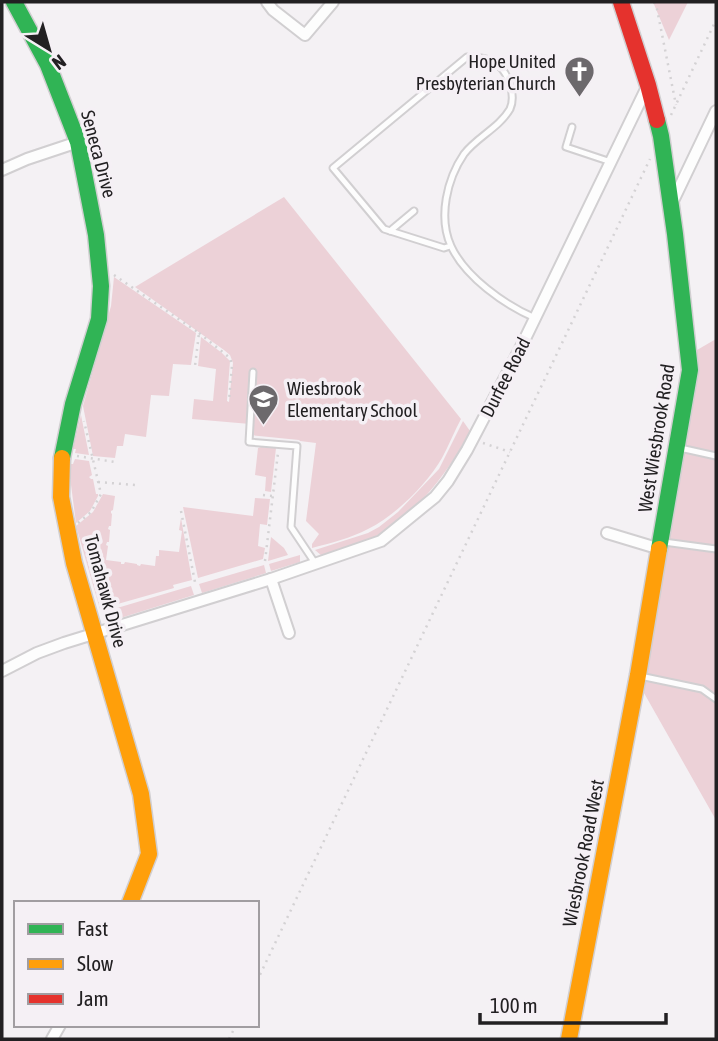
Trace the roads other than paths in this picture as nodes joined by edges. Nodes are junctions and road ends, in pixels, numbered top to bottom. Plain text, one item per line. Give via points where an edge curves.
1 (14, 2) edge
2 (267, 2) edge
3 (333, 2) edge
4 (621, 2) edge
5 (648, 85) junction
6 (716, 111) edge
7 (572, 127) dead end
8 (78, 142) junction
9 (611, 162) junction
10 (2, 170) edge
11 (670, 206) junction
12 (414, 211) dead end
13 (390, 231) junction
14 (450, 246) junction
15 (101, 286) joint
16 (535, 318) junction
17 (253, 372) dead end
18 (677, 447) junction
19 (716, 456) edge
20 (607, 533) dead end
21 (660, 545) junction
22 (716, 549) edge
23 (315, 563) junction
24 (271, 579) junction
25 (96, 634) junction
26 (289, 634) dead end
27 (2, 671) edge
28 (638, 675) junction
29 (716, 699) edge
30 (131, 901) edge
31 (569, 1039) edge

1 - 8 street, Seneca Drive via 48,65
2 - 3 street via 305,35
4 - 5 street, West Wiesbrook Road
5 - 9 street, Durfee Road
5 - 11 street, West Wiesbrook Road via 661,136
6 - 11 street
7 - 9 lane via 566,147
8 - 10 street
8 - 15 street, Seneca Drive
9 - 16 street, Durfee Road
11 - 18 street, West Wiesbrook Road via 690,370
12 - 13 lane
13 - 14 lane
13 - 14 lane via 333,168 467,57 477,57 498,64 513,98 503,117 472,144 452,178 445,218
14 - 16 lane via 474,277 515,309
15 - 25 street, Tomahawk Drive via 99,319 73,404 61,483 74,563
16 - 23 street, Durfee Road via 473,439 435,497 382,541
17 - 23 lane via 249,442 297,446 291,527
18 - 19 lane
18 - 21 street, West Wiesbrook Road
20 - 21 street
21 - 22 lane
21 - 28 street, West Wiesbrook Road
23 - 24 street, Durfee Road
24 - 25 street, Durfee Road
24 - 26 street
25 - 27 street, Durfee Road via 37,653
25 - 30 street, Tomahawk Drive via 145,814 149,854
28 - 29 lane via 702,689
28 - 31 street, Wiesbrook Road West

